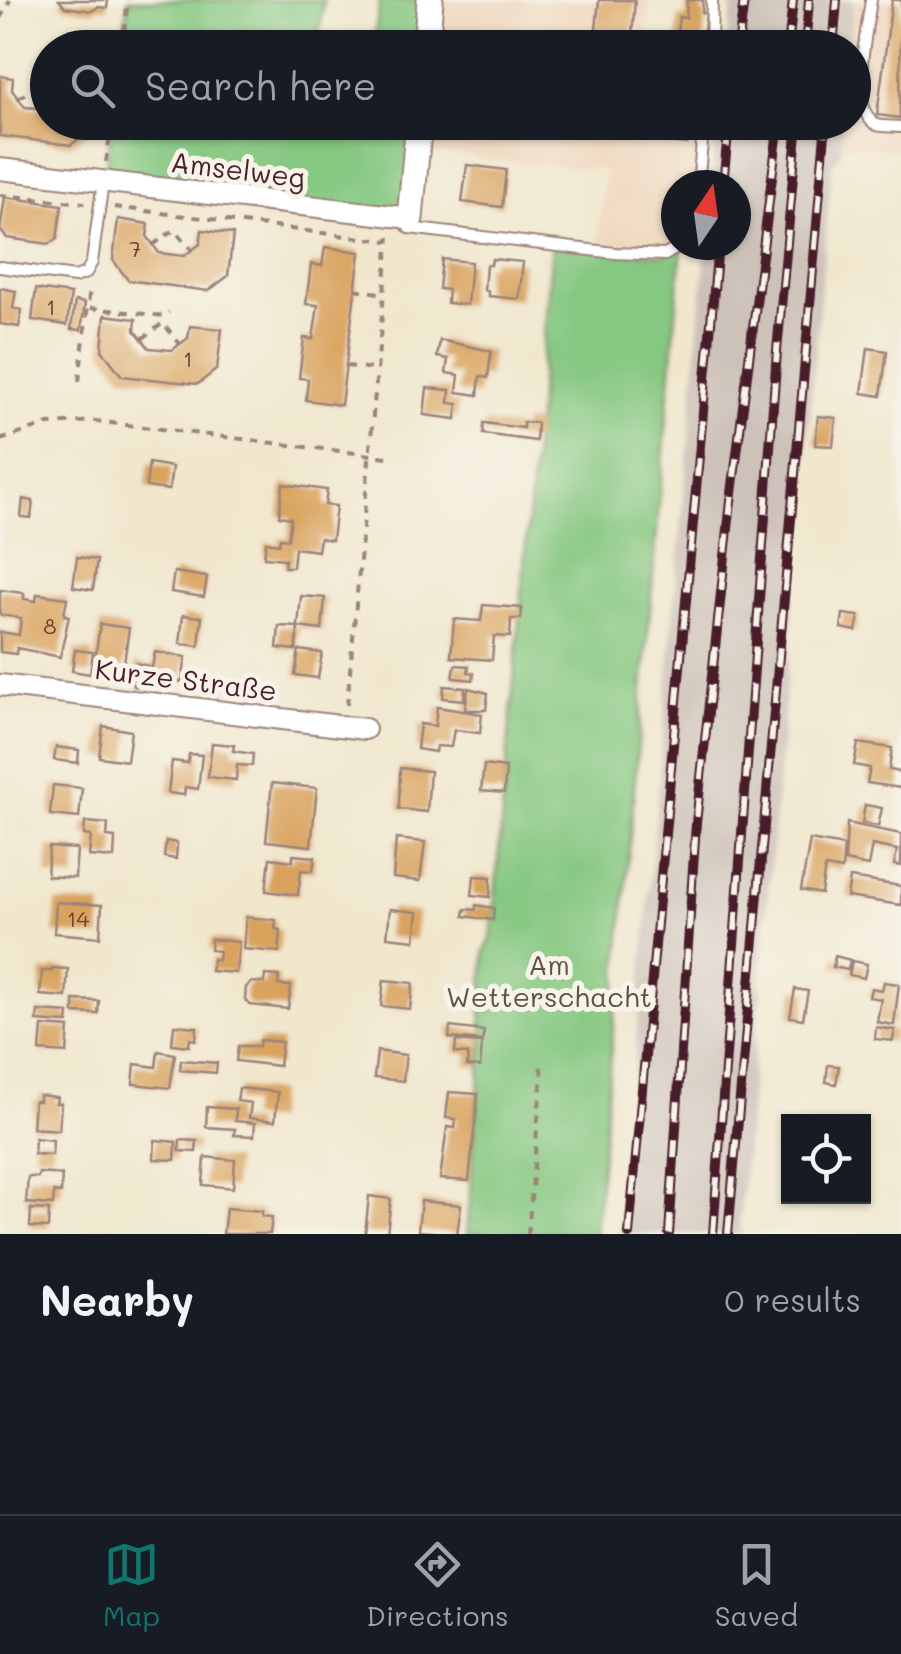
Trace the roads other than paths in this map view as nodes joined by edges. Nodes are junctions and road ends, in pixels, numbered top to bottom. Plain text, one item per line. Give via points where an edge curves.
1 (430, 0) edge
2 (712, 0) edge
3 (871, 0) edge
4 (428, 30) edge
5 (712, 30) edge
6 (867, 30) edge
7 (871, 120) edge
8 (901, 127) edge
9 (416, 140) edge
10 (702, 140) edge
11 (0, 169) edge
12 (699, 170) edge
13 (104, 181) junction
14 (403, 221) junction
15 (661, 255) edge
16 (0, 268) edge
17 (0, 685) edge
18 (355, 728) road end

1 - 4 street
2 - 5 lane
3 - 6 lane
7 - 8 lane
9 - 14 street
10 - 12 lane
11 - 13 street, Amselweg
13 - 14 street, Amselweg
13 - 16 lane via 86,273
14 - 15 lane
17 - 18 street, Kurze Straße

